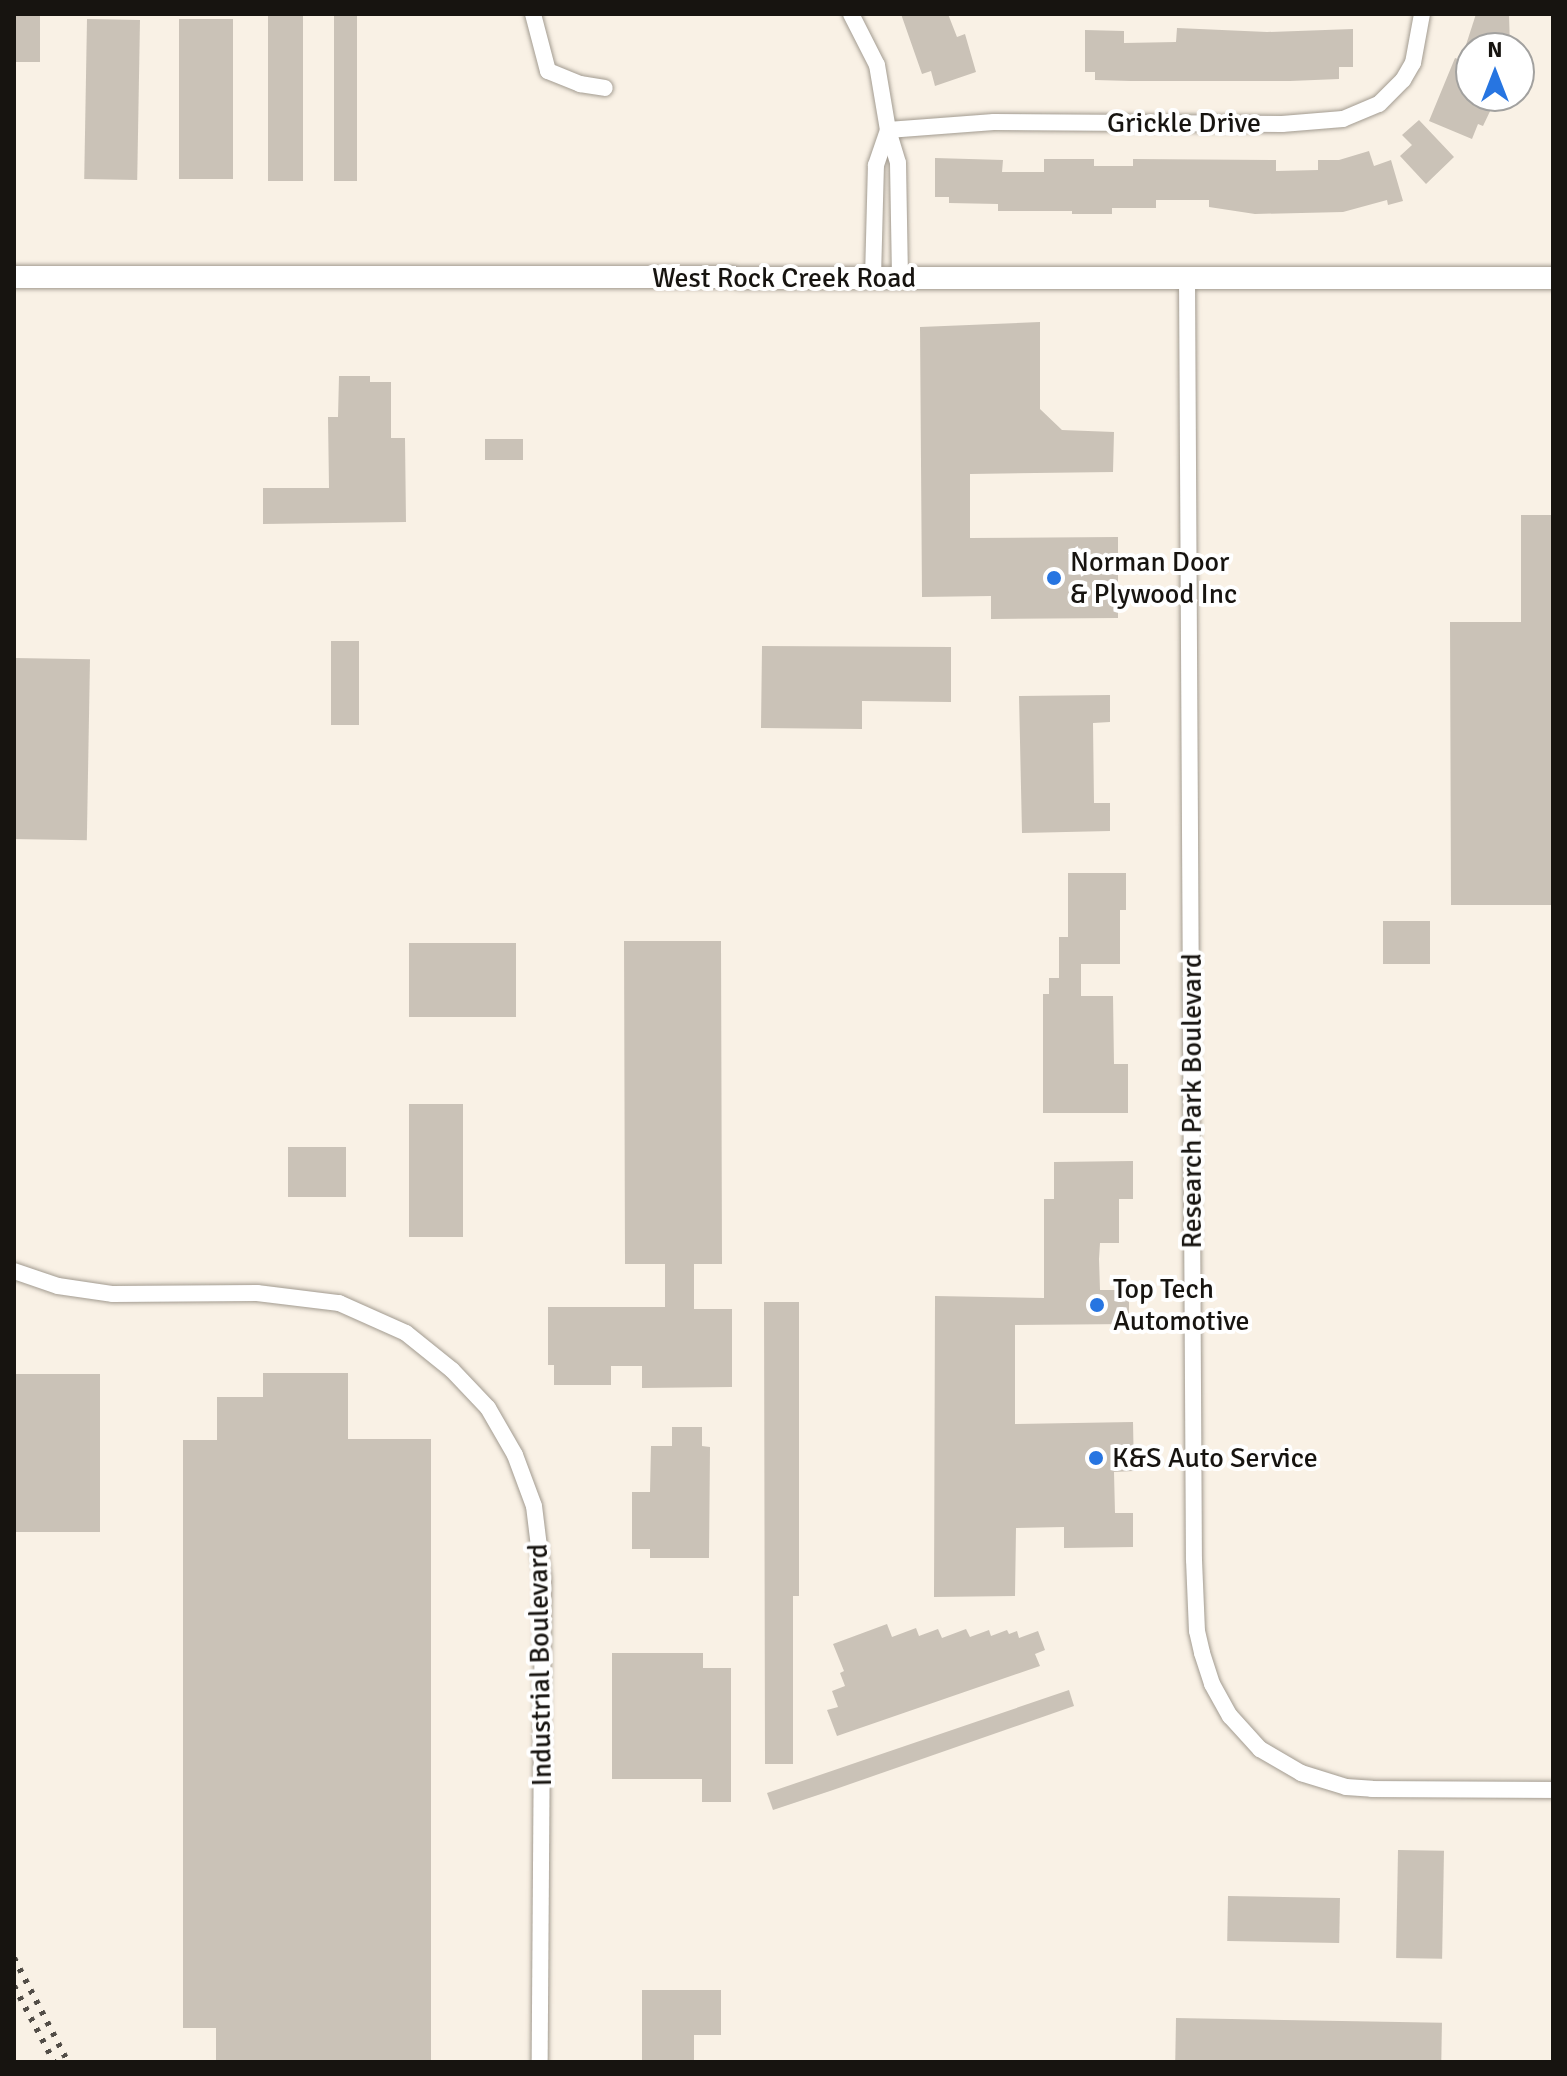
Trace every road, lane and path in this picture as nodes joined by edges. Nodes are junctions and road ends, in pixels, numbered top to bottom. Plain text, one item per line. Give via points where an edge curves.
1 (533, 14) edge
2 (851, 14) edge
3 (1422, 17) edge
4 (605, 88) dead end
5 (888, 130) junction
6 (14, 277) edge
7 (1187, 277) junction
8 (873, 278) junction
9 (900, 278) junction
10 (1553, 278) edge
11 (14, 1271) edge
12 (1553, 1790) edge
13 (540, 2062) edge

1 - 4 street via 548,71
2 - 5 street via 877,65
3 - 5 street, Grickle Drive via 1413,63 1403,80 1379,104 1343,119 1296,124 994,122
5 - 8 street via 876,165
5 - 9 street via 898,163
6 - 8 main road, West Rock Creek Road
7 - 9 main road, West Rock Creek Road
7 - 10 main road, West Rock Creek Road
7 - 12 street, Research Park Boulevard via 1194,1544 1202,1653 1230,1716 1260,1749 1301,1773 1372,1789
8 - 9 main road, West Rock Creek Road
11 - 13 street, Industrial Boulevard via 58,1286 113,1294 257,1293 339,1303 406,1333 488,1408 515,1455 534,1506 543,1579

